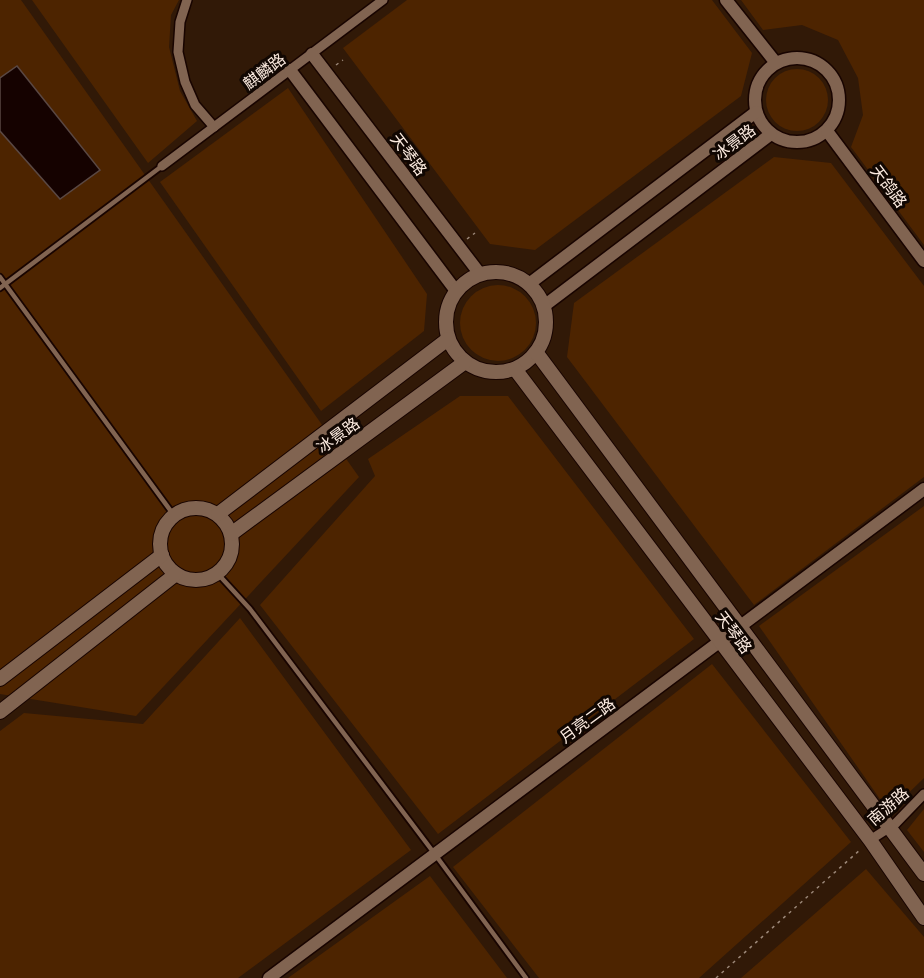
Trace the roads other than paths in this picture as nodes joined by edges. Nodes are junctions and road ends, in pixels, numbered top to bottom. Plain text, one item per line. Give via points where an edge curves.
1 (187, 0) edge
2 (383, 0) edge
3 (726, 0) edge
4 (312, 54) junction
5 (776, 63) junction
6 (290, 70) junction
7 (756, 112) junction
8 (214, 127) junction
9 (827, 131) junction
10 (771, 134) junction
11 (162, 166) joint
12 (924, 261) edge
13 (480, 274) junction
14 (0, 277) edge
15 (6, 284) junction
16 (529, 284) junction
17 (0, 288) edge
18 (456, 291) junction
19 (544, 306) junction
20 (448, 339) junction
21 (536, 352) junction
22 (465, 362) junction
23 (515, 369) junction
24 (924, 489) edge
25 (173, 514) junction
26 (218, 514) junction
27 (231, 534) junction
28 (162, 555) junction
29 (176, 574) junction
30 (218, 574) junction
31 (740, 627) junction
32 (721, 642) junction
33 (0, 679) edge
34 (0, 712) edge
35 (924, 794) edge
36 (889, 828) junction
37 (870, 840) junction
38 (434, 853) junction
39 (924, 874) edge
40 (924, 918) edge
41 (269, 978) edge
42 (526, 978) edge

1 - 8 street via 180,22 178,52 195,105
2 - 4 street, 麒麟路
3 - 5 street
4 - 6 street, 麒麟路
4 - 13 street, 天琴路
5 - 7 street via 758,84
5 - 9 street via 802,58 827,69 835,80 839,107
6 - 8 street, 麒麟路
6 - 18 street
7 - 10 street
7 - 16 street, 冰景路
8 - 11 street, 麒麟路
9 - 10 street via 817,138 794,142
9 - 12 street, 天鸽路
10 - 19 street, 冰景路
11 - 15 lane
13 - 16 main road via 514,275
13 - 18 main road via 466,280
14 - 15 lane
15 - 17 lane
15 - 25 lane
16 - 19 main road
18 - 20 main road via 445,322
19 - 21 main road via 544,338
20 - 22 main road
20 - 26 main road, 冰景路
21 - 23 main road
21 - 31 main road, 天琴路
22 - 23 main road via 480,370
22 - 27 main road, 冰景路
23 - 32 main road, 天琴路
24 - 31 street, 月亮二路
25 - 26 main road via 195,508
25 - 28 main road via 160,537
26 - 27 main road
27 - 30 main road via 230,557
28 - 29 main road
28 - 33 main road
29 - 30 main road via 192,580
29 - 34 main road
30 - 38 lane via 249,609
31 - 32 street, 月亮二路
31 - 36 main road, 天琴路
32 - 37 main road, 天琴路
32 - 38 street, 月亮二路
35 - 36 street, 南游路
36 - 37 street, 南游路
36 - 39 main road, 天琴路
37 - 40 main road, 天琴路
38 - 41 street, 月亮二路
38 - 42 lane

